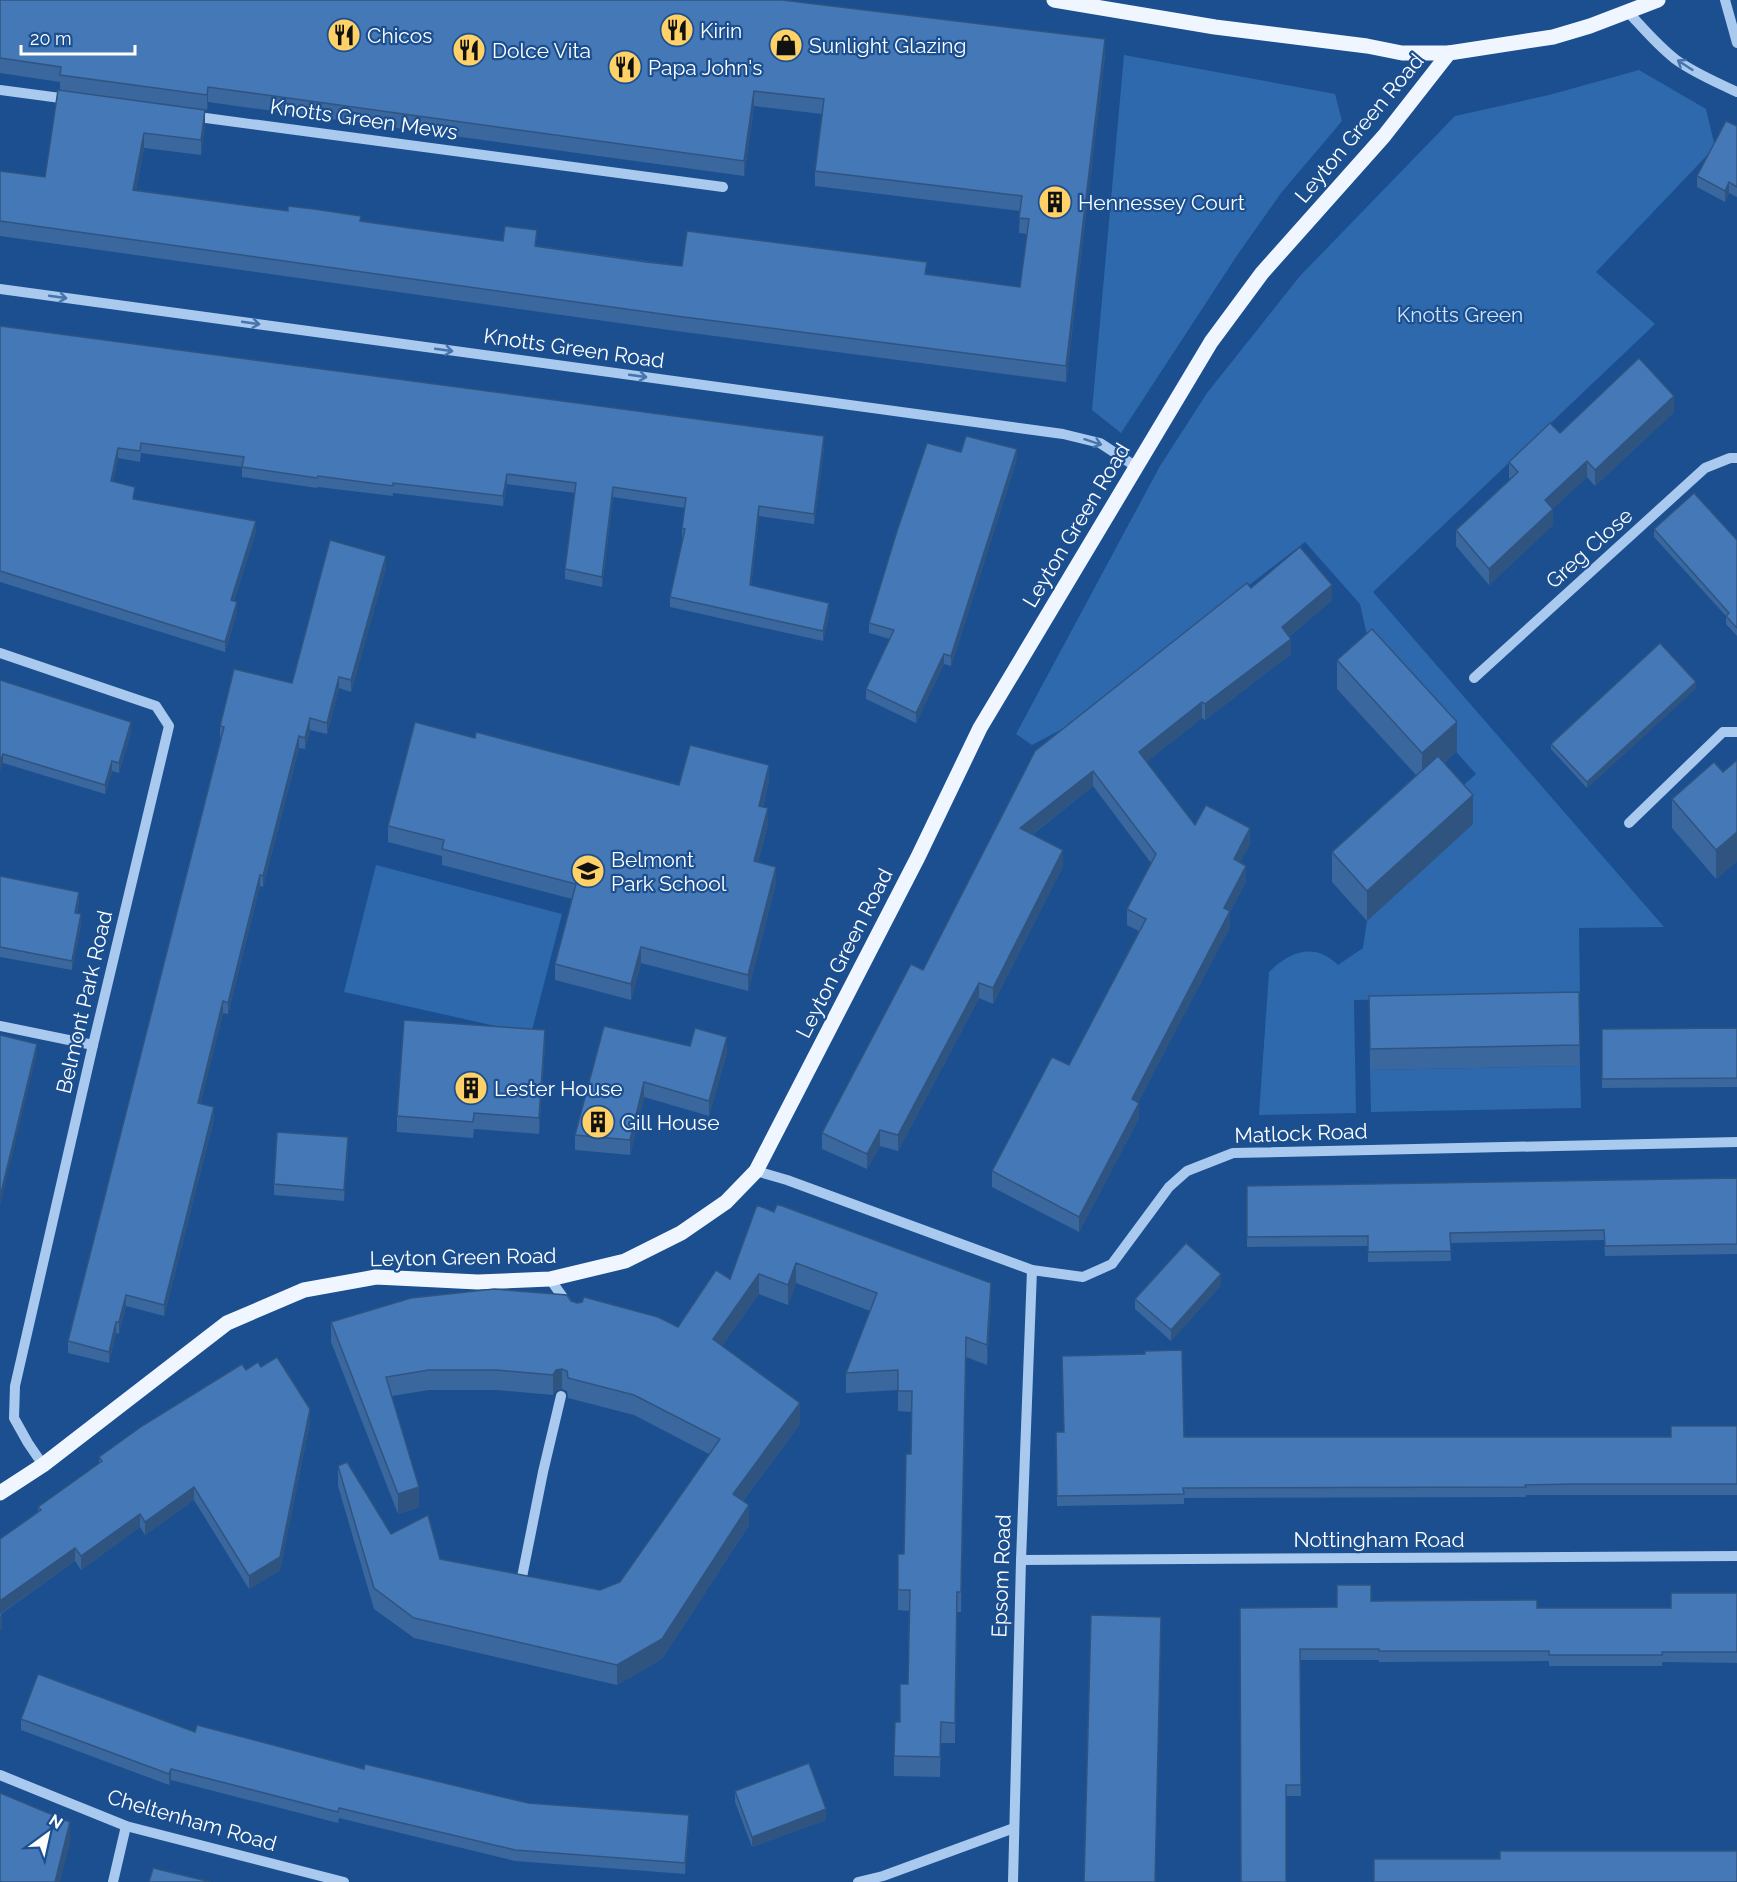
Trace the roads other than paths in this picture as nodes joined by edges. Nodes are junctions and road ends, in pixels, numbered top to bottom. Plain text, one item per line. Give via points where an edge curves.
1 (1053, 0) edge
2 (1658, 0) edge
3 (1725, 0) edge
4 (1628, 12) junction
5 (1737, 43) edge
6 (1449, 53) junction
7 (0, 90) edge
8 (1737, 92) edge
9 (83, 101) edge
10 (178, 114) edge
11 (723, 187) dead end
12 (0, 289) edge
13 (1737, 458) edge
14 (1136, 466) junction
15 (0, 653) edge
16 (1474, 678) dead end
17 (1737, 732) edge
18 (1629, 822) dead end
19 (0, 1026) edge
20 (93, 1045) junction
21 (1737, 1142) edge
22 (756, 1171) junction
23 (1032, 1270) junction
24 (550, 1280) junction
25 (577, 1316) edge
26 (561, 1396) edge
27 (43, 1465) junction
28 (0, 1493) edge
29 (1737, 1556) edge
30 (1021, 1560) junction
31 (521, 1582) edge
32 (0, 1775) edge
33 (126, 1826) junction
34 (1014, 1828) junction
35 (113, 1882) edge
36 (344, 1882) edge
37 (858, 1882) edge
38 (1013, 1882) edge

1 - 6 main road via 1402,53
2 - 4 main road
3 - 5 street
4 - 6 main road via 1553,37
8 -> 4 street via 1675,59
6 - 14 main road, Leyton Green Road via 1384,135 1262,273 1211,342
7 - 9 street
10 - 11 street, Knotts Green Mews
12 -> 14 street, Knotts Green Road via 1063,434 1100,443
13 - 16 street, Greg Close via 1705,468
14 - 22 main road, Leyton Green Road via 980,728
15 - 20 street, Belmont Park Road via 156,706 170,726
17 - 18 street via 1723,732
19 - 20 street
20 - 27 street, Belmont Park Road via 15,1386 14,1418
21 - 23 street, Matlock Road via 1233,1153 1187,1171 1169,1187 1112,1264 1083,1277
22 - 23 street, Matlock Road
22 - 24 main road, Leyton Green Road via 726,1202 681,1233 625,1260
23 - 30 street, Epsom Road
24 - 25 street
24 - 27 main road, Leyton Green Road via 478,1282 376,1277 304,1290 227,1323
26 - 31 street
27 - 28 main road, Leyton Green Road
29 - 30 street, Nottingham Road
30 - 34 street, Epsom Road
32 - 33 street, Cheltenham Road
33 - 35 street
33 - 36 street, Cheltenham Road
34 - 37 street
34 - 38 street, Epsom Road

